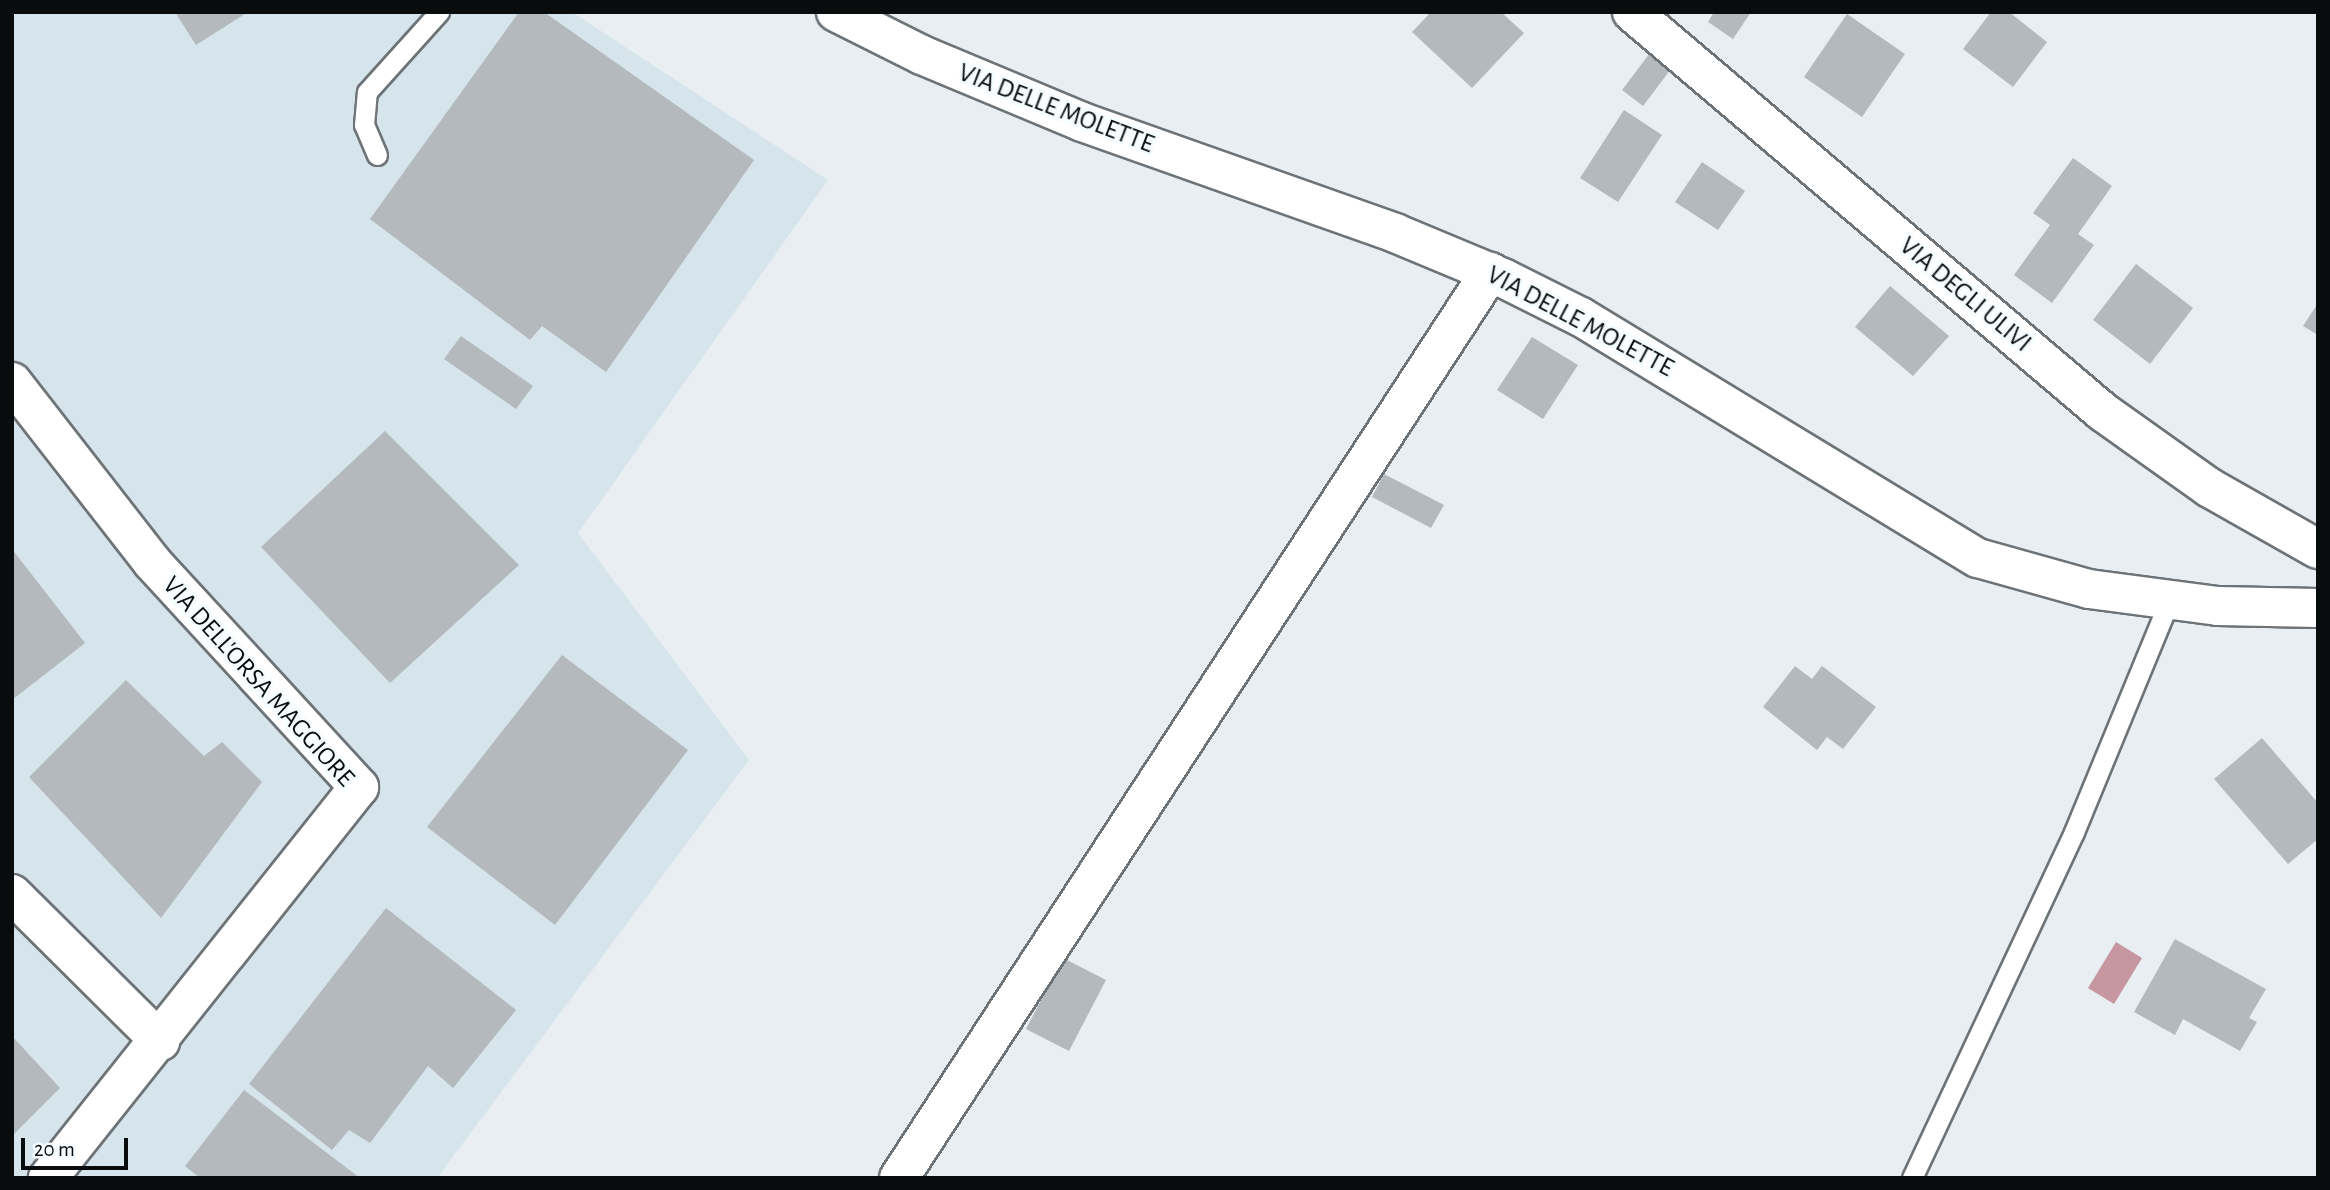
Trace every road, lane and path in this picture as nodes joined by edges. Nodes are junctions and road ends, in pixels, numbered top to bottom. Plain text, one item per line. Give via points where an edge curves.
1 (439, 12) edge
2 (836, 12) edge
3 (1632, 12) edge
4 (377, 155) dead end
5 (1490, 272) junction
6 (12, 382) edge
7 (2318, 549) edge
8 (2169, 601) junction
9 (2318, 608) edge
10 (12, 894) edge
11 (160, 1041) junction
12 (48, 1178) edge
13 (899, 1178) edge
14 (1912, 1178) edge

1 - 4 lane via 367,92 364,125
2 - 5 street, VIA DELLE MOLETTE via 922,55 1082,122 1395,233
3 - 7 street, VIA DEGLI ULIVI via 2103,412 2210,488
5 - 8 street, VIA DELLE MOLETTE via 1581,317 1978,558 2089,589
5 - 13 street
6 - 11 street, VIA DELL'ORSA MAGGIORE via 143,552 359,787
8 - 9 street, VIA DELLE MOLETTE
8 - 14 lane via 2074,832
10 - 11 street
11 - 12 street, VIA DELL'ORSA MAGGIORE

